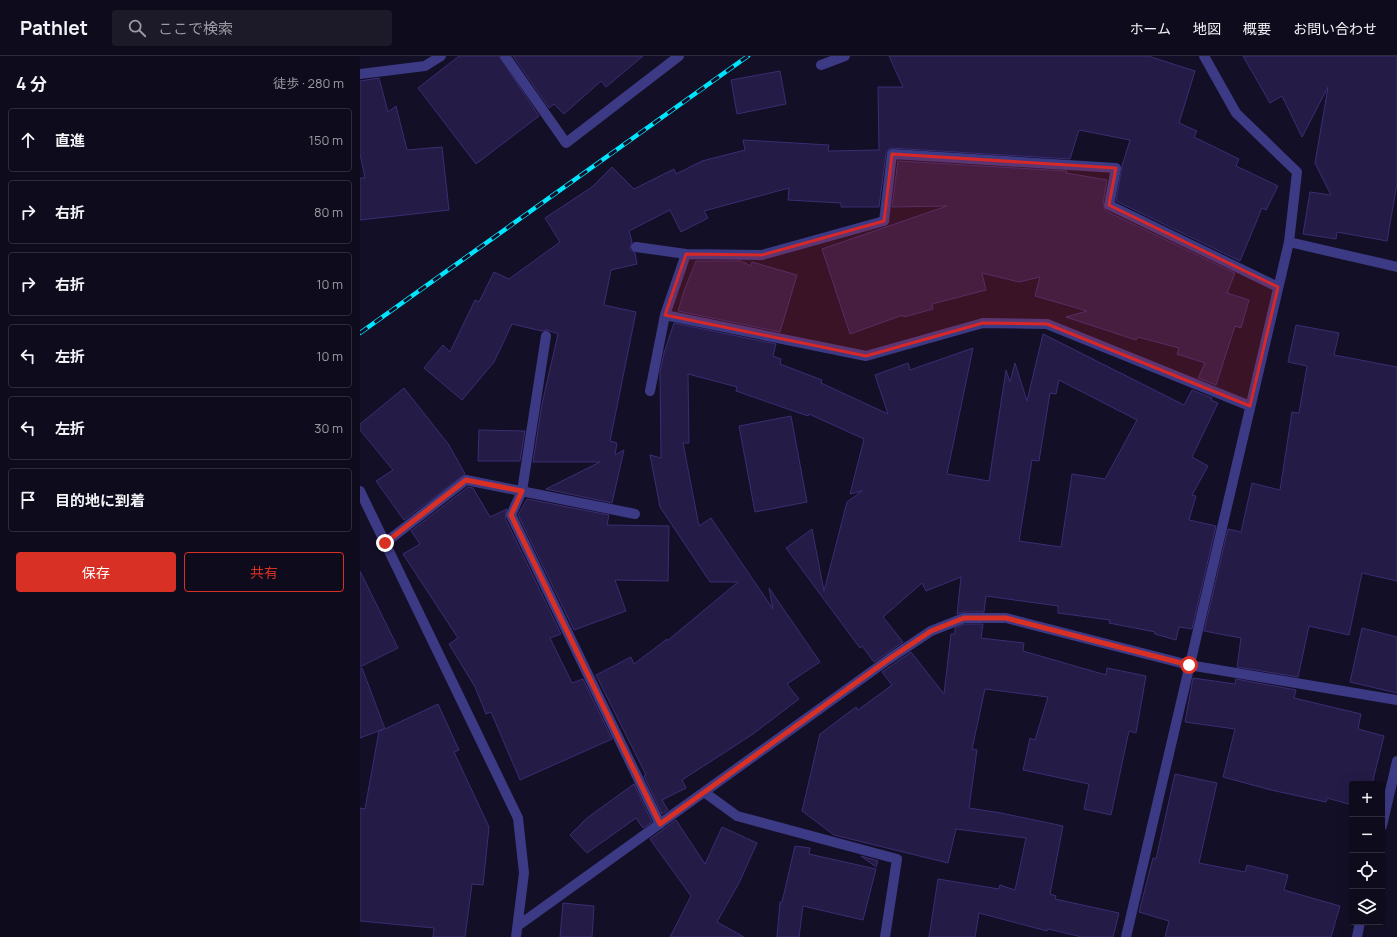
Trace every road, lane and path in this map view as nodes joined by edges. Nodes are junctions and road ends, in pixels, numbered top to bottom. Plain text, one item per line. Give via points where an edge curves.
1 (441, 56) edge
2 (505, 56) edge
3 (679, 56) edge
4 (845, 56) edge
5 (1204, 56) edge
6 (821, 65) dead end
7 (360, 74) edge
8 (1289, 242) junction
9 (636, 247) dead end
10 (686, 254) junction
11 (1397, 267) edge
12 (1278, 287) junction
13 (665, 315) junction
14 (546, 336) dead end
15 (650, 391) dead end
16 (1250, 406) junction
17 (360, 491) edge
18 (522, 491) junction
19 (635, 514) dead end
20 (385, 543) junction
21 (1189, 665) junction
22 (1397, 700) edge
23 (1397, 761) edge
24 (704, 792) junction
25 (1384, 817) edge
26 (660, 824) junction
27 (519, 925) junction
28 (1359, 925) edge
29 (516, 937) edge
30 (885, 937) edge
31 (1126, 937) edge
32 (1356, 937) edge

1 - 7 street via 425,66
2 - 3 street via 566,143
4 - 6 street
5 - 8 street via 1236,113 1297,172
8 - 11 street
8 - 12 street
9 - 10 street
10 - 12 street via 762,255 884,221 892,154 1116,168 1109,205
10 - 13 street
12 - 16 street
13 - 15 street
13 - 16 street via 866,356 983,323 1047,324
14 - 18 street
16 - 21 street
17 - 20 street
18 - 19 street
18 - 20 street via 466,480
18 - 26 street via 511,515
20 - 27 street via 518,818 524,873
21 - 22 street
21 - 24 street via 1006,618 964,618 931,631 889,659
21 - 31 street
23 - 25 street
24 - 26 street
24 - 30 street via 737,816 897,859
26 - 27 street
27 - 29 street
28 - 32 street

